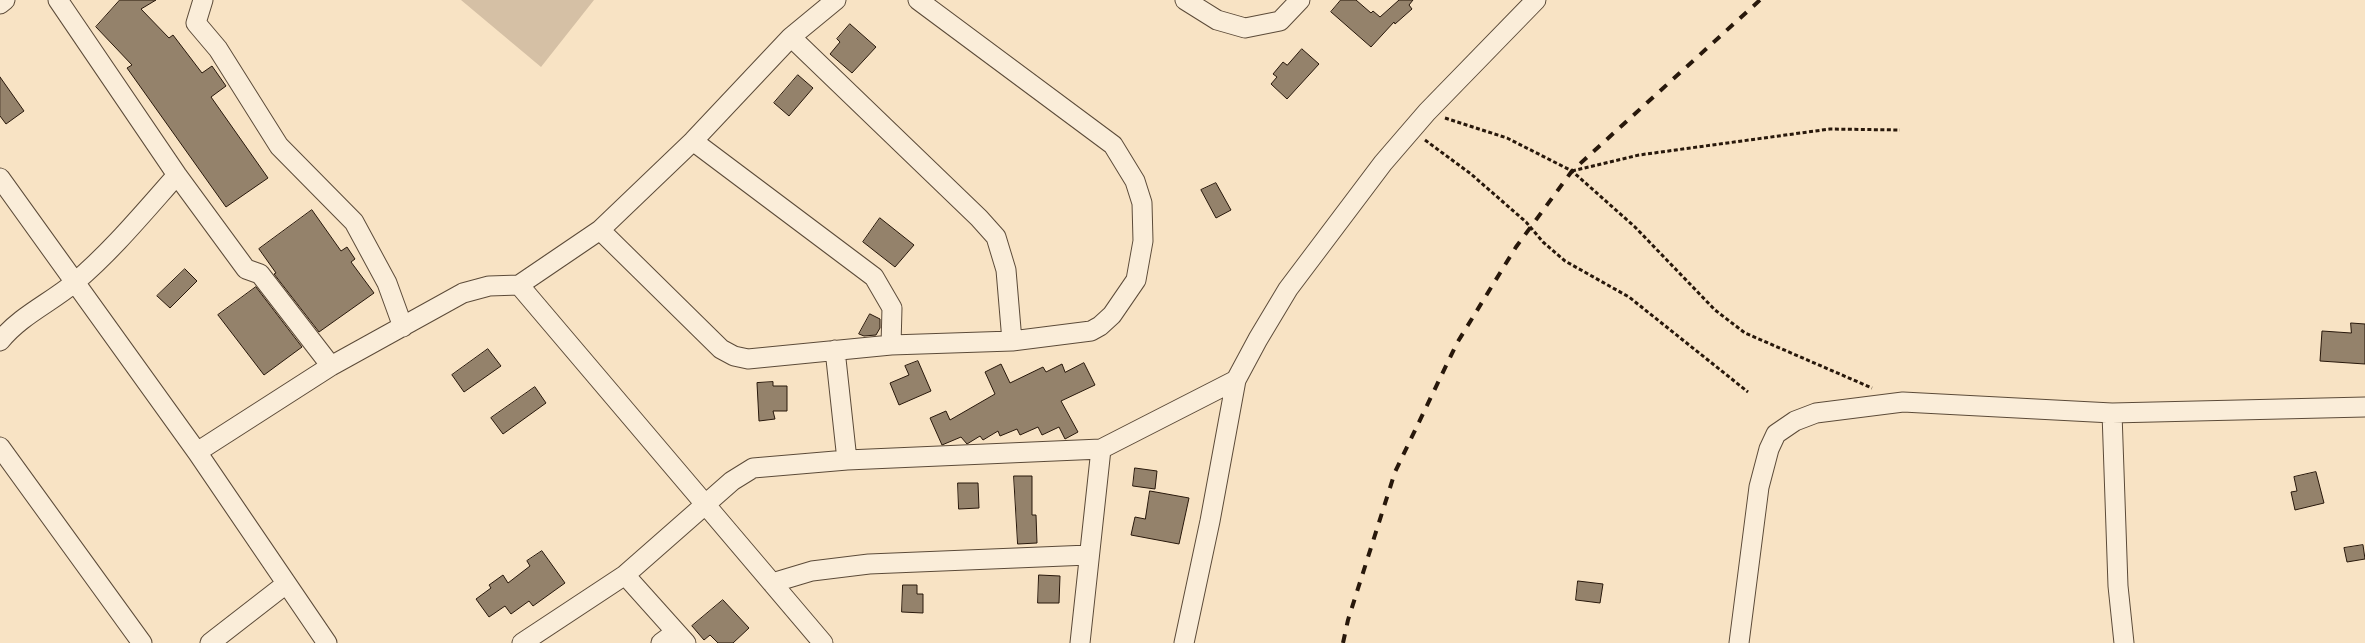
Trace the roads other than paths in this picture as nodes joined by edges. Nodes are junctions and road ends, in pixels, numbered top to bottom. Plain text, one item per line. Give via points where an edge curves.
1 (6, 0) edge
2 (58, 0) edge
3 (203, 0) edge
4 (836, 0) edge
5 (918, 0) edge
6 (1185, 0) edge
7 (1300, 0) edge
8 (1536, 0) edge
9 (0, 4) edge
10 (791, 37) junction
11 (693, 141) junction
12 (177, 175) junction
13 (0, 178) edge
14 (600, 230) junction
15 (74, 283) junction
16 (518, 285) junction
17 (403, 327) junction
18 (0, 341) edge
19 (1012, 341) junction
20 (891, 345) junction
21 (835, 350) junction
22 (331, 366) junction
23 (1236, 380) junction
24 (2365, 407) edge
25 (2112, 413) junction
26 (1, 449) edge
27 (1101, 449) junction
28 (197, 452) junction
29 (847, 460) junction
30 (705, 505) junction
31 (1089, 555) junction
32 (625, 575) junction
33 (772, 583) junction
34 (286, 584) junction
35 (674, 639) edge
36 (142, 643) edge
37 (210, 643) edge
38 (327, 643) edge
39 (522, 643) edge
40 (823, 643) edge
41 (1080, 643) edge
42 (1184, 643) edge
43 (1739, 643) edge
44 (2124, 643) edge

1 - 9 street
2 - 12 street
3 - 17 street via 196,23 218,49 279,146 354,222 387,283
4 - 10 street
5 - 19 street via 1112,145 1135,181 1142,203 1142,241 1136,280 1112,314 1092,331
6 - 7 street via 1217,20 1246,28 1280,21
8 - 23 street via 1427,112 1383,164 1288,289
10 - 11 street
10 - 19 street via 996,237 1006,270
11 - 14 street
11 - 20 street via 874,277 892,308
12 - 15 street via 131,227
12 - 22 street via 246,269 260,274
13 - 15 street
14 - 16 street
14 - 21 street via 721,349 734,356 748,359
15 - 18 street via 11,327
15 - 28 street
16 - 17 street via 488,286 463,293
16 - 30 street
17 - 22 street
19 - 20 street
20 - 21 street
21 - 29 street
22 - 28 street
23 - 27 street
23 - 42 street
24 - 25 street
25 - 43 street via 1904,402 1816,413 1796,421 1776,434 1759,487
25 - 44 street via 2118,586
26 - 36 street
27 - 29 street
27 - 31 street
28 - 34 street
29 - 30 street via 753,468 732,481
30 - 32 street
30 - 33 street
31 - 33 street via 869,564 812,572
31 - 41 street
32 - 35 street
32 - 39 street
33 - 40 street
34 - 37 street
34 - 38 street

